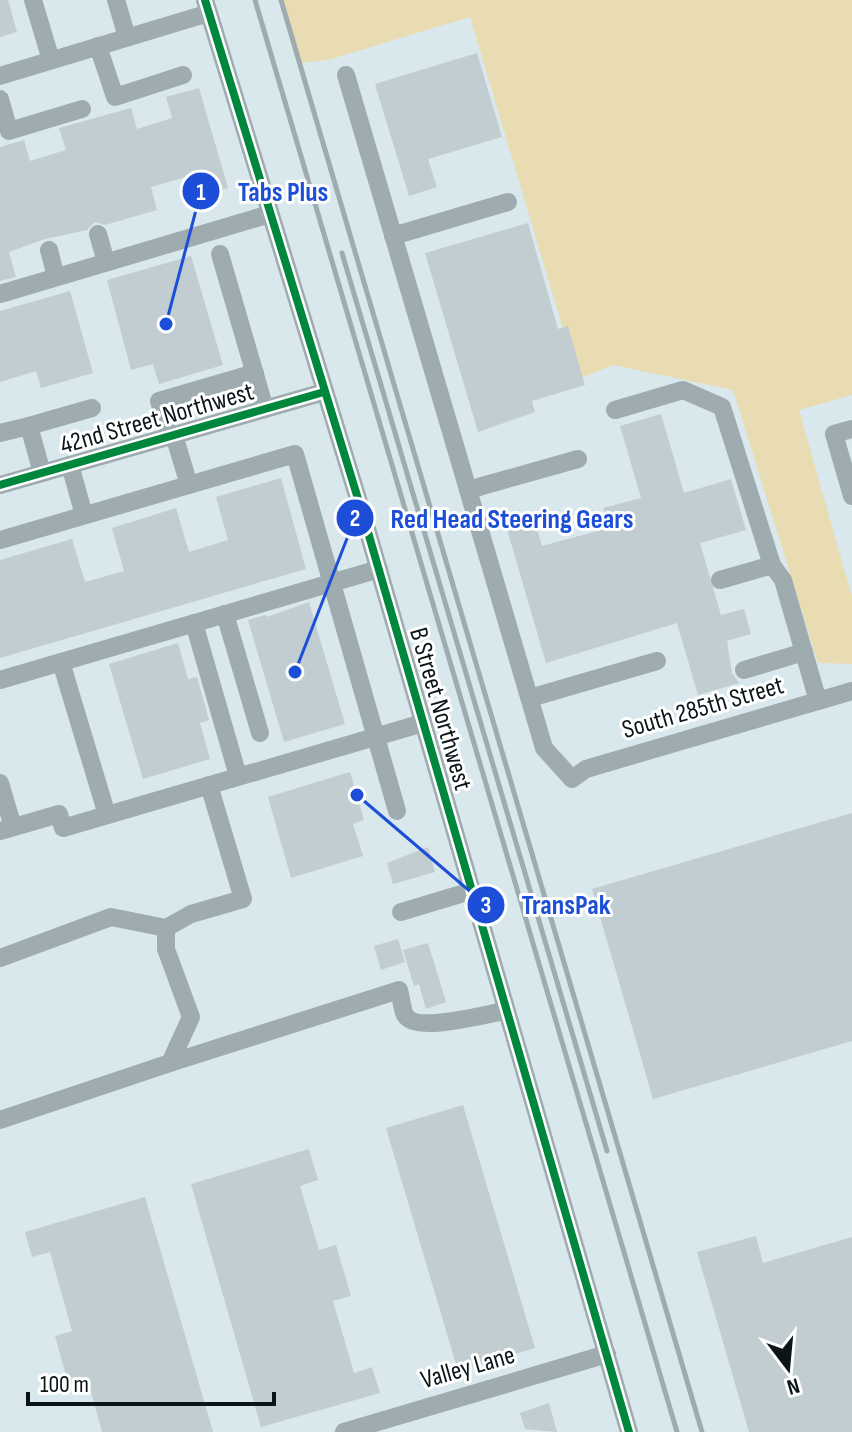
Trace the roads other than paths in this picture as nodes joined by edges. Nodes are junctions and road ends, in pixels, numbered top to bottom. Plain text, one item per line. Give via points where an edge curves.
1 (33, 0) edge
2 (116, 0) edge
3 (207, 6) edge
4 (127, 37) junction
5 (98, 46) junction
6 (51, 60) junction
7 (183, 75) dead end
8 (346, 75) dead end
9 (0, 76) edge
10 (0, 99) edge
11 (82, 109) dead end
12 (508, 202) dead end
13 (270, 214) junction
14 (98, 234) dead end
15 (393, 236) junction
16 (49, 250) dead end
17 (220, 254) dead end
18 (106, 262) junction
19 (56, 277) junction
20 (0, 294) edge
21 (255, 373) junction
22 (324, 392) junction
23 (92, 408) dead end
24 (265, 409) junction
25 (615, 410) dead end
26 (29, 426) junction
27 (852, 429) edge
28 (0, 433) edge
29 (172, 435) junction
30 (578, 459) dead end
31 (70, 465) junction
32 (42, 473) junction
33 (0, 485) edge
34 (189, 485) junction
35 (468, 490) junction
36 (852, 496) edge
37 (84, 515) junction
38 (0, 540) edge
39 (772, 565) junction
40 (379, 569) junction
41 (720, 580) dead end
42 (331, 583) junction
43 (225, 614) junction
44 (194, 623) junction
45 (804, 652) junction
46 (657, 661) dead end
47 (61, 662) junction
48 (744, 670) dead end
49 (0, 680) edge
50 (852, 691) edge
51 (530, 698) junction
52 (818, 701) junction
53 (423, 723) junction
54 (260, 733) dead end
55 (374, 736) junction
56 (238, 776) junction
57 (0, 783) edge
58 (209, 785) junction
59 (397, 811) dead end
60 (107, 815) junction
61 (7, 829) edge
62 (471, 891) junction
63 (401, 912) dead end
64 (166, 928) junction
65 (0, 958) edge
66 (505, 1011) junction
67 (170, 1063) junction
68 (0, 1120) edge
69 (607, 1354) junction
70 (344, 1432) edge
71 (629, 1432) edge

1 - 6 street
2 - 4 street
3 - 4 street
3 - 13 street, B Street Northwest
4 - 5 street
5 - 6 street
5 - 7 street via 115,97
6 - 9 street
8 - 15 street
10 - 11 street via 9,131
12 - 15 street
13 - 18 street
13 - 22 street, B Street Northwest
14 - 18 street
15 - 35 street
16 - 19 street
17 - 21 street
18 - 19 street
19 - 20 street
21 - 24 street
21 - 29 street via 159,401
22 - 24 street, 42nd Street Northwest
22 - 40 street, B Street Northwest
23 - 26 street
24 - 29 street, 42nd Street Northwest
25 - 39 street via 683,390 722,407
26 - 28 street
26 - 32 street
27 - 36 street via 834,434
29 - 31 street, 42nd Street Northwest
29 - 34 street
30 - 35 street
31 - 32 street, 42nd Street Northwest
31 - 37 street
32 - 33 street, 42nd Street Northwest
34 - 37 street
34 - 42 street via 295,454
35 - 51 street
37 - 38 street
39 - 41 street
39 - 45 street via 783,580
40 - 42 street
40 - 53 street, B Street Northwest
42 - 43 street
42 - 55 street
43 - 44 street
43 - 54 street
44 - 47 street
44 - 56 street
45 - 48 street
45 - 52 street
46 - 51 street
47 - 49 street
47 - 60 street
50 - 52 street, South 285th Street
51 - 52 street, South 285th Street via 544,748 572,779 586,769
53 - 55 street
53 - 62 street, B Street Northwest
55 - 56 street
55 - 59 street
56 - 58 street
57 - 61 street
58 - 60 street
58 - 64 street via 243,899 191,914
60 - 61 street via 63,828 59,814
62 - 63 street
62 - 66 street, B Street Northwest
64 - 65 street via 111,917
64 - 67 street via 166,949 191,1017
66 - 67 street via 441,1023 413,1022 405,1015 399,990
66 - 69 street, B Street Northwest
67 - 68 street
69 - 70 street, Valley Lane
69 - 71 street, B Street Northwest

